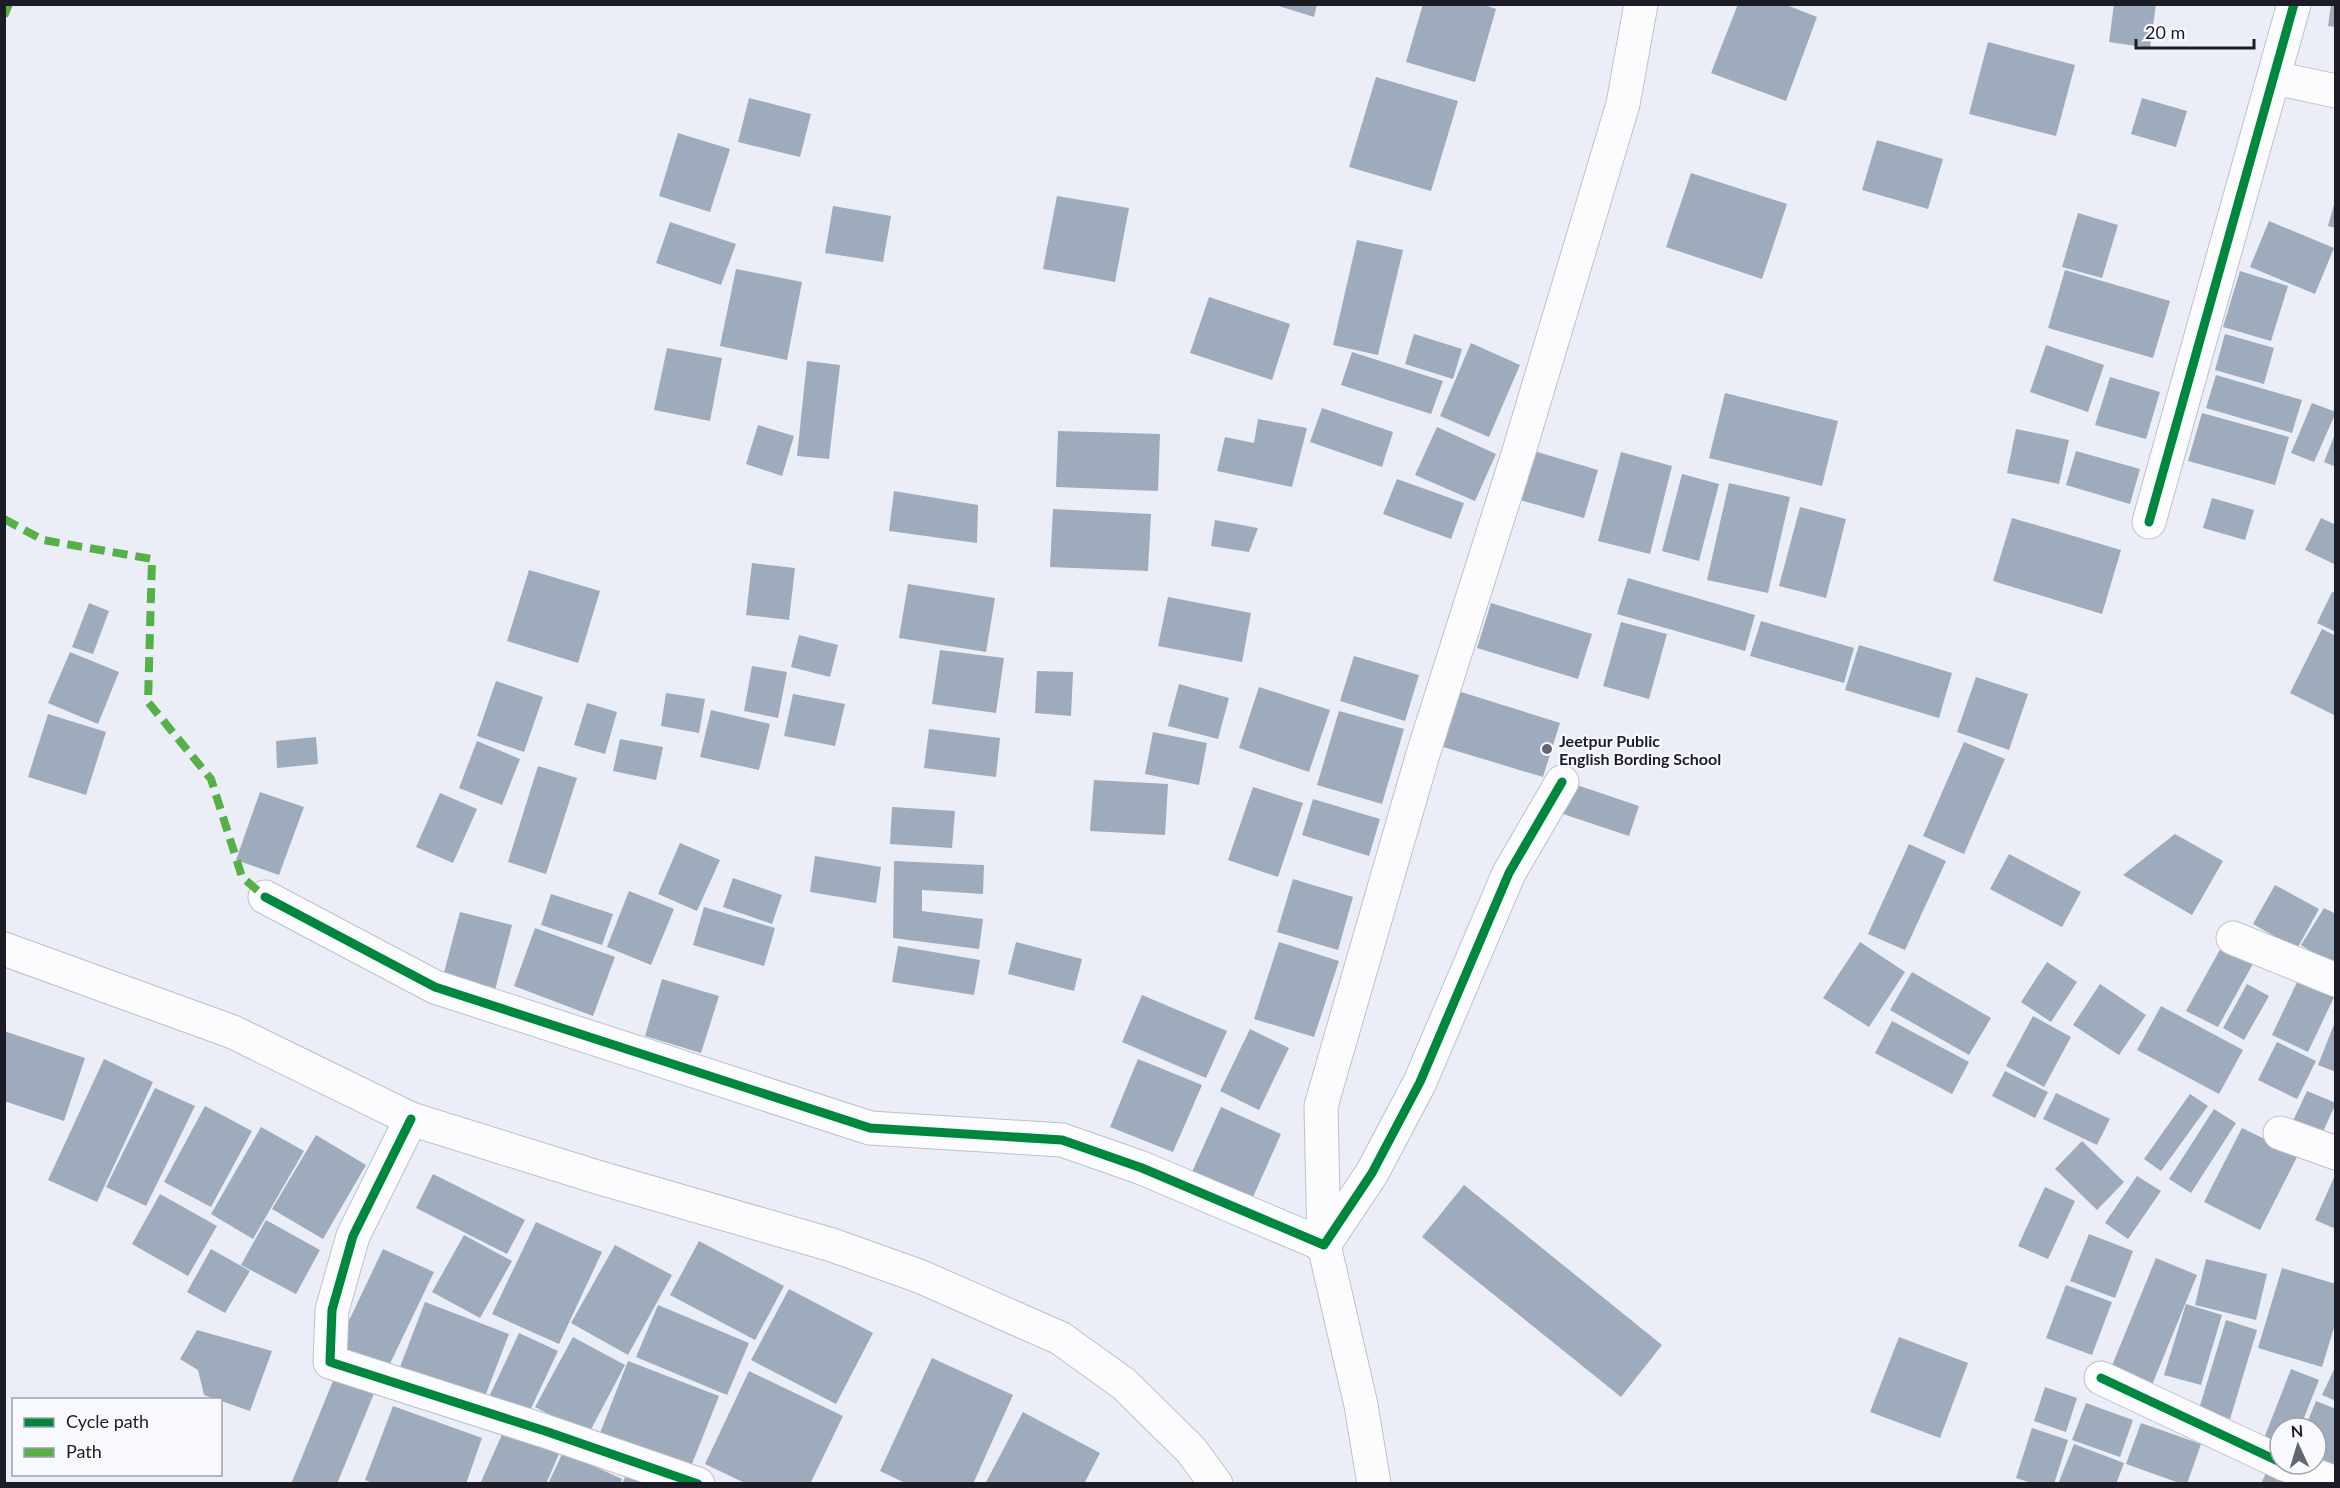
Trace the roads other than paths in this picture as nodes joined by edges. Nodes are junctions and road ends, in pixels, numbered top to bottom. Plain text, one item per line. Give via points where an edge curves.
1 (1641, 4) edge
2 (2294, 4) edge
3 (2275, 78) junction
4 (2336, 91) edge
5 (2149, 522) dead end
6 (1562, 782) dead end
7 (265, 897) dead end
8 (2233, 938) dead end
9 (4, 949) edge
10 (2336, 980) edge
11 (411, 1119) junction
12 (2280, 1133) dead end
13 (2336, 1153) edge
14 (1324, 1245) junction
15 (2101, 1378) dead end
16 (2268, 1456) edge
17 (2317, 1476) edge
18 (2336, 1483) edge
19 (698, 1484) edge
20 (1216, 1484) edge
21 (1374, 1484) edge

1 - 14 street via 1623,104 1423,754 1321,1106
2 - 3 street
3 - 4 street
3 - 5 street
6 - 14 street via 1509,873 1420,1082 1372,1173
7 - 14 street via 435,987 870,1128 1062,1140 1142,1168
8 - 10 street
9 - 11 street via 233,1032
11 - 19 street via 353,1236 332,1310 330,1362
11 - 20 street via 832,1245 919,1276 1060,1338 1124,1384 1191,1450
12 - 13 street
14 - 21 street via 1361,1405
15 - 16 street
17 - 18 street

